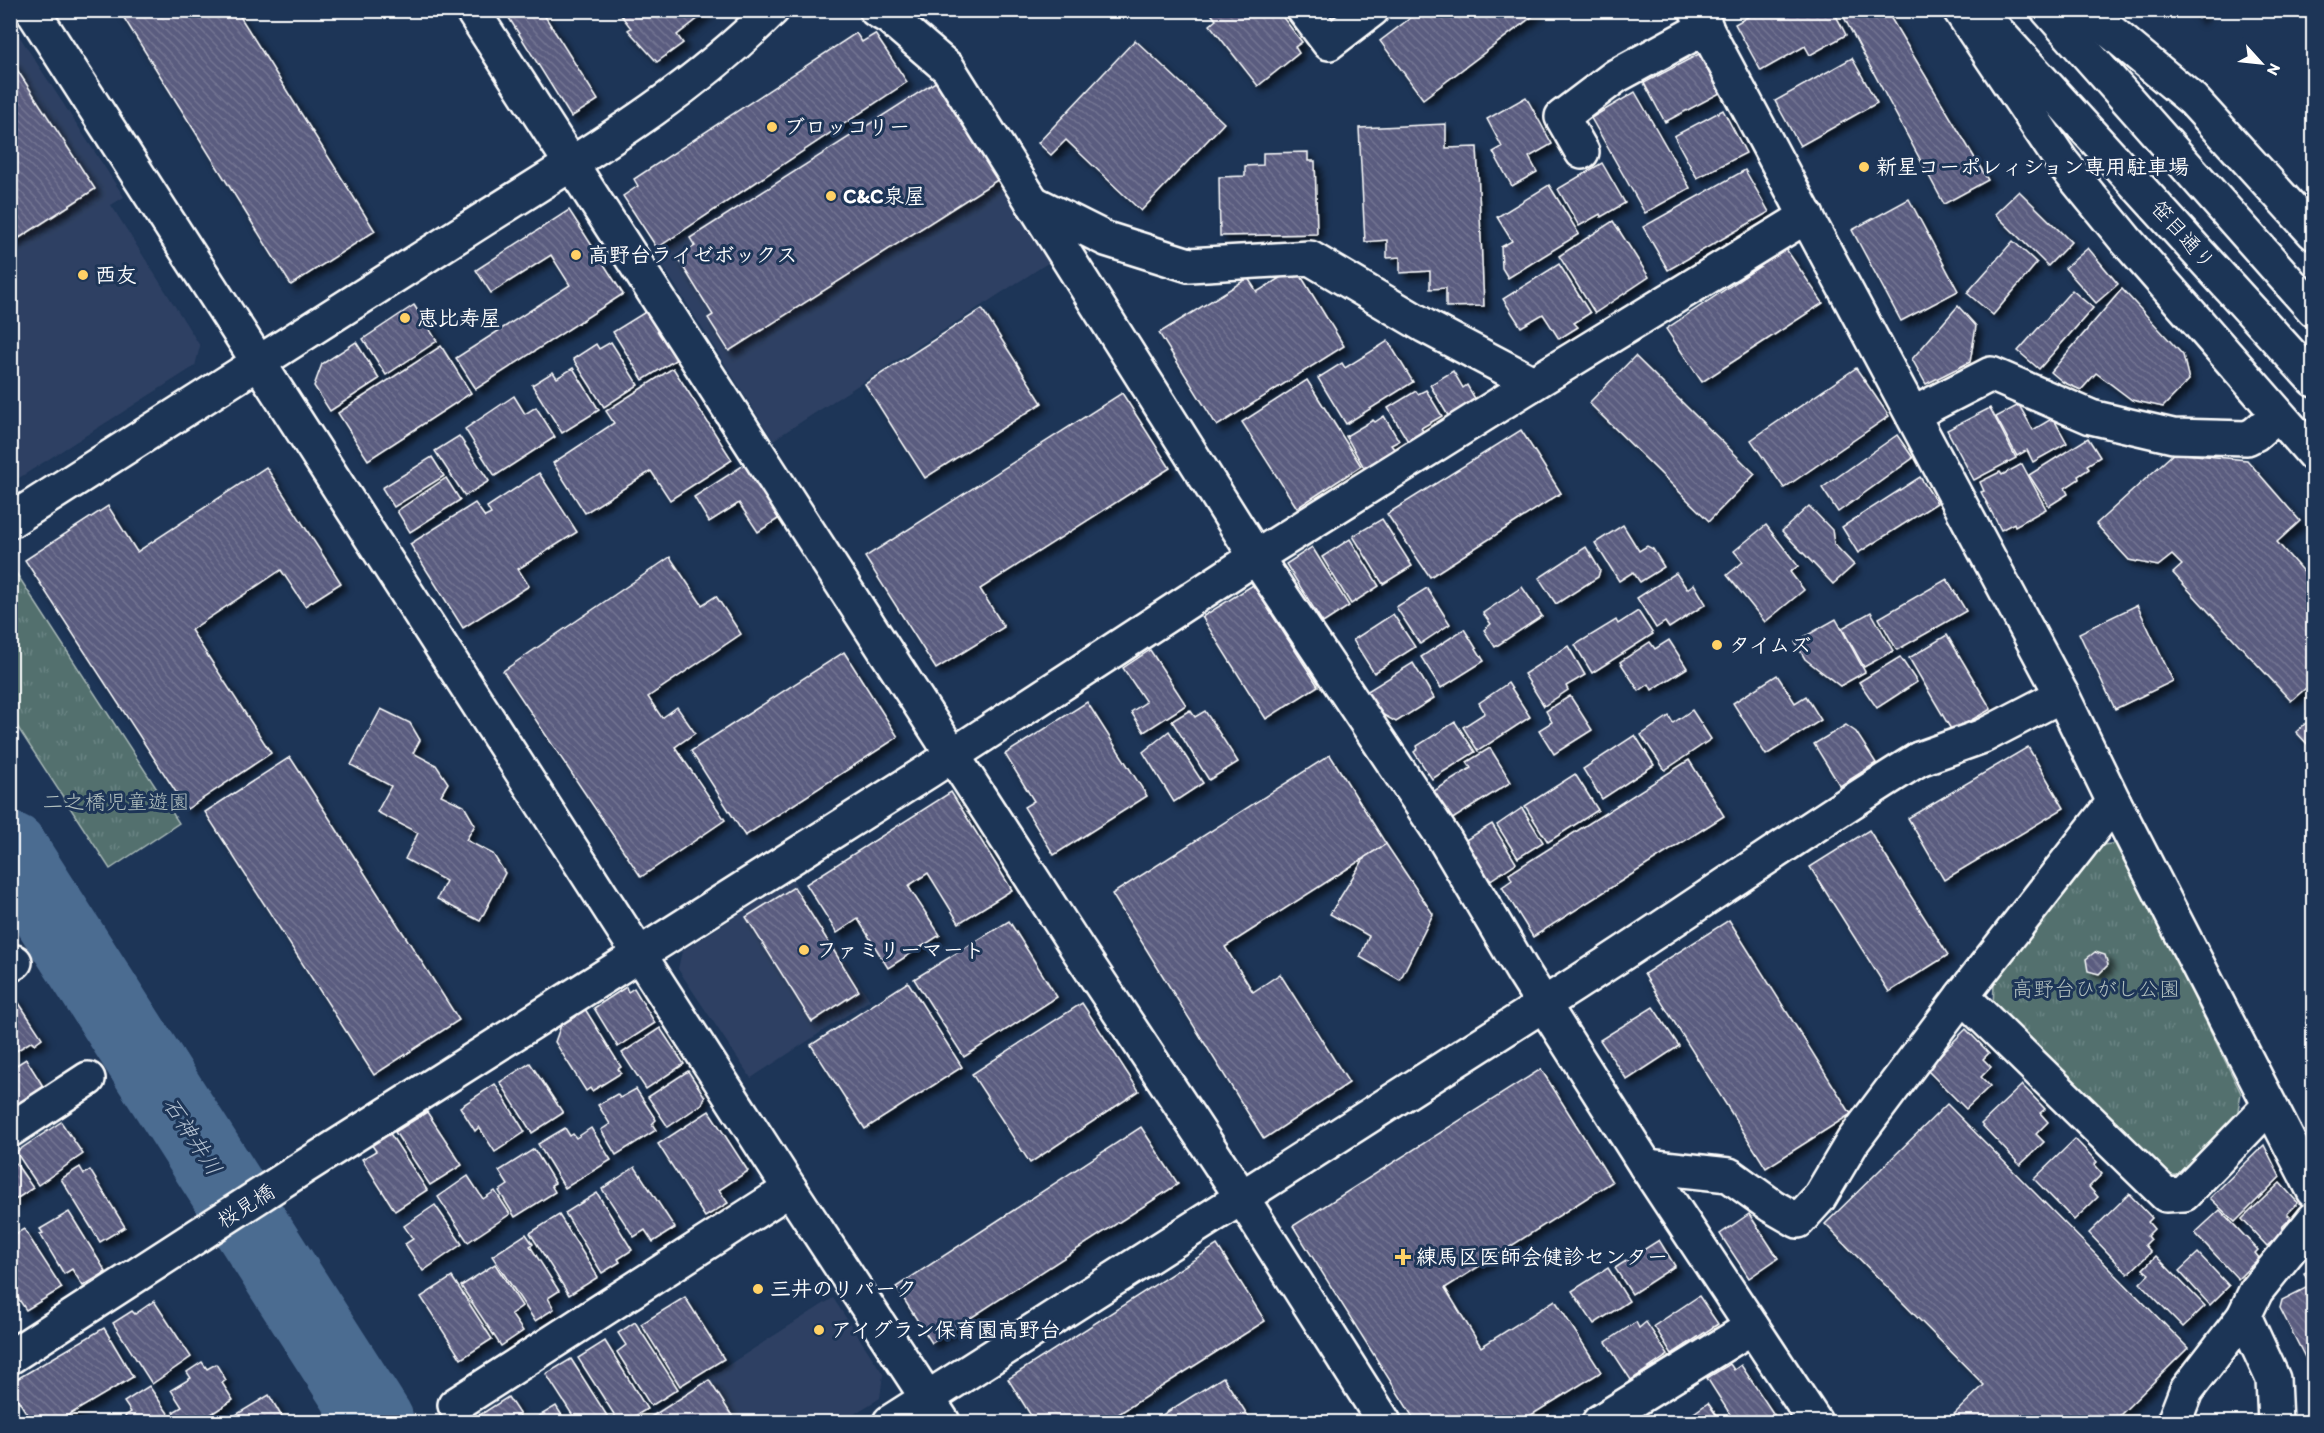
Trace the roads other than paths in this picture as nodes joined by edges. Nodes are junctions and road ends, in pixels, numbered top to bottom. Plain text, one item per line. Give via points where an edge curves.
1 (32, 10) edge
2 (472, 10) edge
3 (772, 10) edge
4 (876, 10) edge
5 (1304, 10) edge
6 (1372, 10) edge
7 (1960, 10) edge
8 (1979, 10) edge
9 (2048, 10) edge
10 (2085, 10) edge
11 (1701, 19) edge
12 (1582, 152) dead end
13 (572, 165) junction
14 (1032, 202) junction
15 (1807, 216) junction
16 (2313, 232) edge
17 (2313, 310) edge
18 (259, 363) junction
19 (2313, 380) edge
20 (1533, 383) junction
21 (1912, 414) junction
22 (2277, 415) junction
23 (2313, 455) edge
24 (10, 521) edge
25 (1257, 557) junction
26 (2062, 695) junction
27 (953, 754) junction
28 (2114, 802) junction
29 (640, 954) junction
30 (1962, 996) junction
31 (1543, 1005) junction
32 (88, 1079) dead end
33 (2269, 1106) junction
34 (10, 1130) edge
35 (1646, 1166) junction
36 (790, 1189) junction
37 (2313, 1191) edge
38 (1241, 1196) junction
39 (2313, 1219) edge
40 (2244, 1316) junction
41 (1752, 1326) junction
42 (10, 1358) edge
43 (455, 1405) dead end
44 (935, 1410) edge
45 (890, 1422) edge
46 (1384, 1422) edge
47 (1599, 1422) edge
48 (1815, 1422) edge
49 (2174, 1422) edge
50 (2275, 1422) edge

1 - 18 street
2 - 13 street
3 - 13 street via 702,73
4 - 14 street via 948,68
5 - 6 street via 1329,43
7 - 22 street via 2062,162
8 - 19 street, 笹目通り
9 - 17 street
10 - 16 street via 2193,100
11 - 12 street via 1562,117
11 - 15 street
13 - 18 street
13 - 27 street
14 - 20 street via 1106,239 1189,265 1310,258 1425,326
14 - 25 street
15 - 20 street, 桜見橋
15 - 21 street
18 - 24 street
18 - 29 street
20 - 25 street, 桜見橋
21 - 22 street via 1991,374 2091,417 2173,436 2247,438
21 - 26 street
22 - 23 street
25 - 27 street, 桜見橋
25 - 31 street via 1444,840
26 - 28 street
26 - 31 street via 1983,736 1919,759
27 - 29 street, 桜見橋
27 - 38 street
28 - 30 street
28 - 33 street
29 - 36 street
29 - 42 street, 桜見橋
30 - 33 street via 2166,1195 2184,1194
30 - 35 street via 1798,1221 1730,1175
31 - 35 street
31 - 38 street
32 - 34 street
33 - 37 street
35 - 41 street
36 - 43 street
36 - 44 street
38 - 44 street
38 - 46 street
39 - 40 street via 2256,1291
40 - 49 street via 2186,1391
40 - 50 street via 2273,1379
41 - 47 street
41 - 48 street
44 - 45 street

